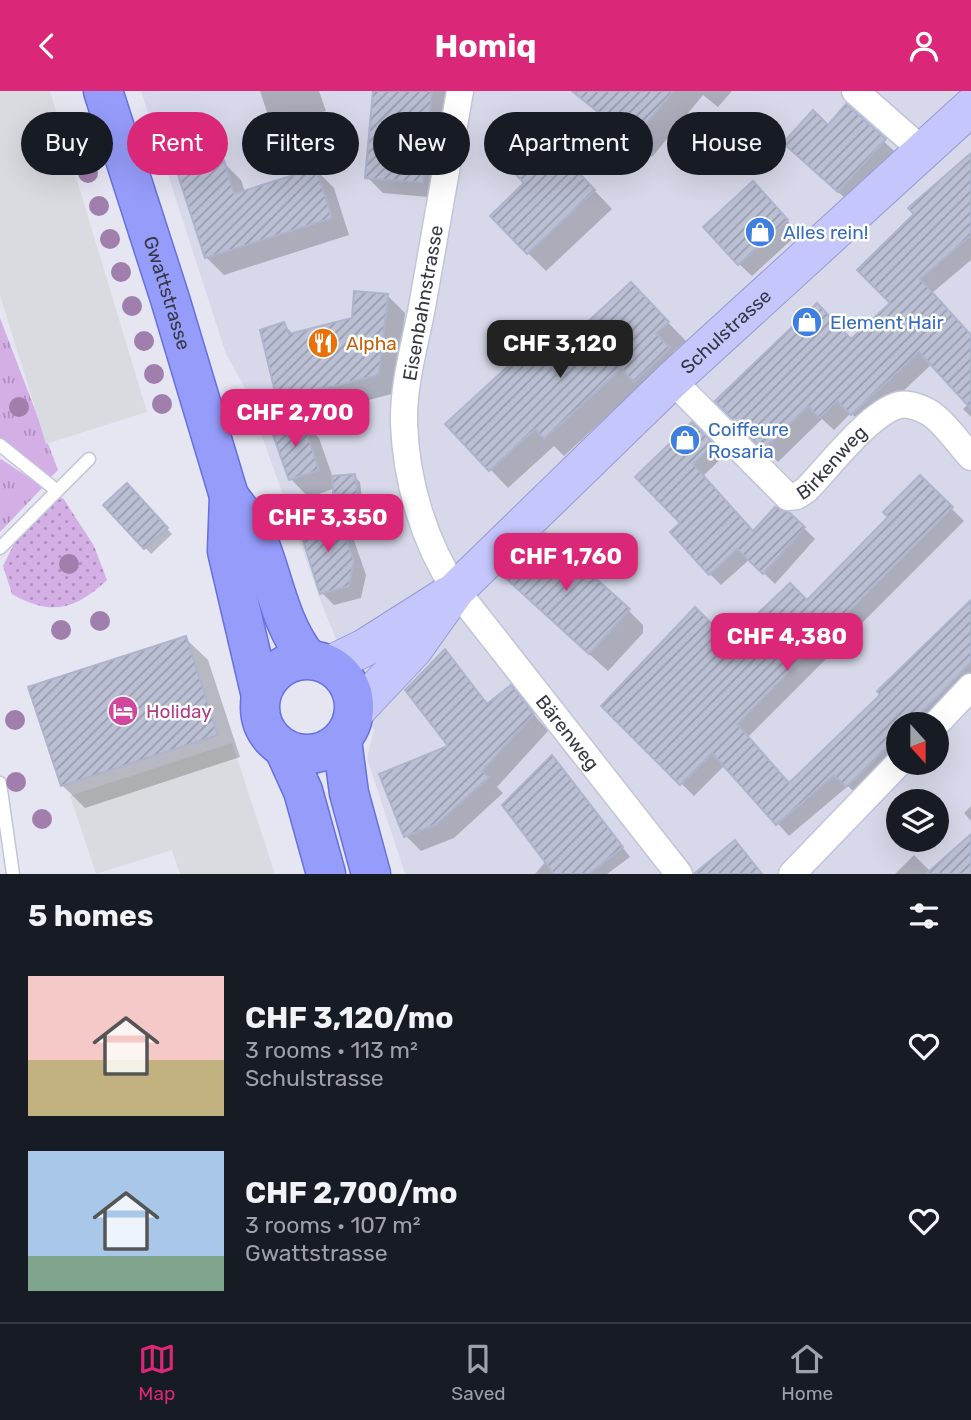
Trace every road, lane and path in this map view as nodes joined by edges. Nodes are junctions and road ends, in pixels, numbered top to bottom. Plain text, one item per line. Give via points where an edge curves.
1 (103, 91) edge
2 (460, 91) edge
3 (855, 91) edge
4 (971, 107) edge
5 (922, 150) junction
6 (672, 380) junction
7 (0, 446) edge
8 (971, 457) edge
9 (89, 459) dead end
10 (56, 490) junction
11 (229, 496) junction
12 (0, 548) edge
13 (456, 590) junction
14 (318, 662) junction
15 (971, 687) edge
16 (260, 692) junction
17 (948, 712) edge
18 (348, 727) junction
19 (284, 750) junction
20 (887, 775) edge
21 (0, 783) edge
22 (13, 874) edge
23 (326, 874) edge
24 (371, 874) edge
25 (679, 874) edge
26 (792, 874) edge

1 - 11 main road, Gwattstrasse
2 - 13 street, Eisenbahnstrasse via 404,422 419,511 439,563
3 - 5 street
4 - 5 street, Schulstrasse
5 - 6 street, Schulstrasse
6 - 8 street, Birkenweg via 788,496 806,490 867,427 901,404 935,416
6 - 13 street, Schulstrasse
7 - 10 lane
9 - 10 lane
10 - 12 lane
11 - 14 main road, Gwattstrasse via 257,535 281,612 297,645
11 - 16 main road, Gwattstrasse via 227,551
13 - 14 street, Schulstrasse via 364,648
13 - 18 street, Schulstrasse via 414,649
13 - 25 street, Bärenweg
14 - 16 main road via 281,668
14 - 18 main road via 343,677 353,694
15 - 17 street
16 - 19 main road via 263,723
18 - 19 main road via 318,754
18 - 24 main road via 347,785
19 - 23 main road via 303,791
20 - 26 street
21 - 22 lane

